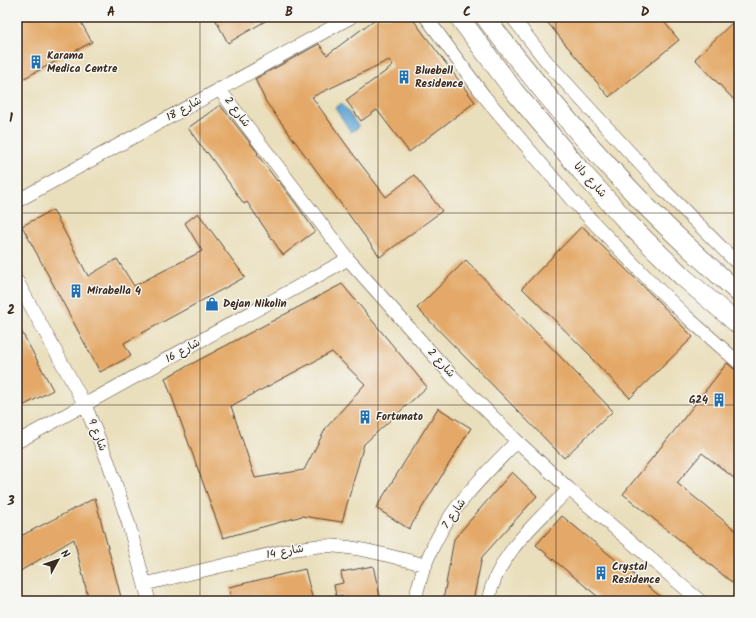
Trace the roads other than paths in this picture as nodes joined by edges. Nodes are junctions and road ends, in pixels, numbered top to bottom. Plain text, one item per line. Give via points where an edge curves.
1 (351, 17) edge
2 (426, 17) edge
3 (459, 17) edge
4 (485, 17) edge
5 (512, 17) edge
6 (219, 89) junction
7 (17, 201) edge
8 (348, 259) junction
9 (739, 265) edge
10 (17, 280) edge
11 (739, 293) edge
12 (739, 325) edge
13 (739, 363) edge
14 (85, 405) junction
15 (18, 440) edge
16 (517, 442) junction
17 (569, 489) junction
18 (426, 565) junction
19 (145, 584) junction
20 (149, 601) edge
21 (415, 601) edge
22 (488, 601) edge
23 (700, 601) edge

1 - 6 street, شارع 18
2 - 13 street via 484,96 571,199 655,286
3 - 12 street, شارع دانا via 514,90 581,171 683,277
4 - 11 street, شارع دانا via 597,153 647,207
5 - 9 street via 547,62 664,190
6 - 7 street, شارع 18
6 - 8 street, شارع 2
8 - 14 street, شارع 16
8 - 16 street, شارع 2 via 453,376
10 - 14 street, شارع 9
14 - 15 street, شارع 16
14 - 19 street, شارع 9 via 110,464
16 - 17 street, شارع 2
16 - 18 street, شارع 7 via 464,498 449,518
17 - 22 street via 509,553 498,571
17 - 23 street, شارع 2
18 - 19 street, شارع 14 via 347,547 303,547
18 - 21 street, شارع 7
19 - 20 street, شارع 9

